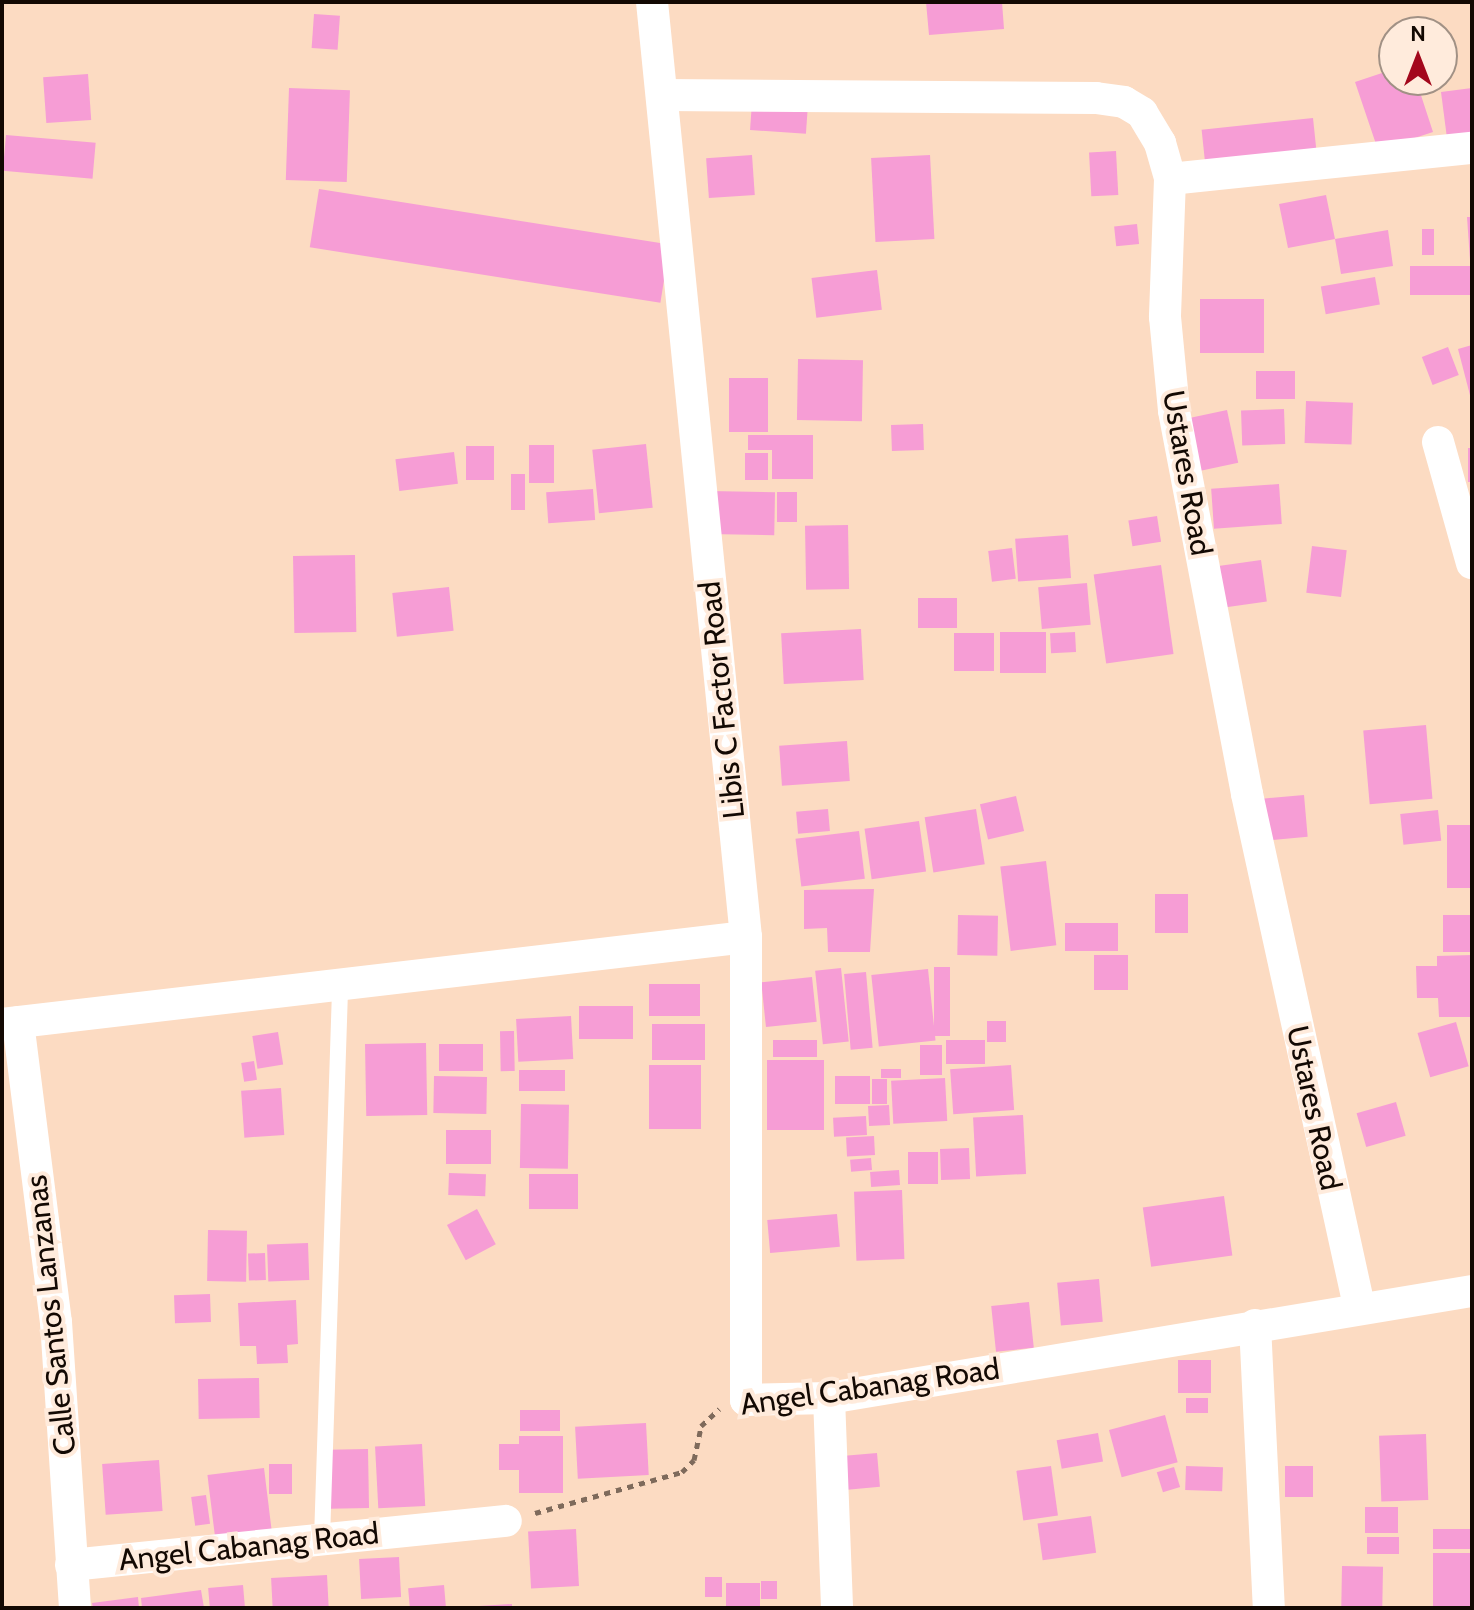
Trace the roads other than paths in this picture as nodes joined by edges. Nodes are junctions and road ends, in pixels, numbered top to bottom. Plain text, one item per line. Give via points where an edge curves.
1 (652, 2) edge
2 (663, 95) junction
3 (1472, 148) edge
4 (1170, 179) junction
5 (1438, 442) dead end
6 (1472, 563) edge
7 (746, 937) junction
8 (340, 990) junction
9 (10, 1023) edge
10 (1472, 1291) edge
11 (1359, 1306) junction
12 (1255, 1325) junction
13 (829, 1398) junction
14 (746, 1400) joint
15 (506, 1521) road end
16 (322, 1539) junction
17 (71, 1565) junction
18 (75, 1608) edge
19 (837, 1608) edge
20 (1269, 1608) edge

1 - 2 street, Libis C Factor Road
2 - 4 street, Ustares Road via 1124,102 1142,113
2 - 7 street, Libis C Factor Road
3 - 4 street
4 - 11 street, Ustares Road via 1165,317 1174,411 1247,794
5 - 6 street
7 - 8 street
7 - 14 street, Libis C Factor Road
8 - 9 street
8 - 16 lane
9 - 17 street, Calle Santos Lanzanas via 56,1322
10 - 11 street, Angel Cabanag Road
11 - 12 street, Angel Cabanag Road
12 - 13 street, Angel Cabanag Road
12 - 20 street
13 - 14 street, Angel Cabanag Road
13 - 19 street
15 - 16 street, Angel Cabanag Road
16 - 17 street, Angel Cabanag Road
17 - 18 street, Calle Santos Lanzanas

